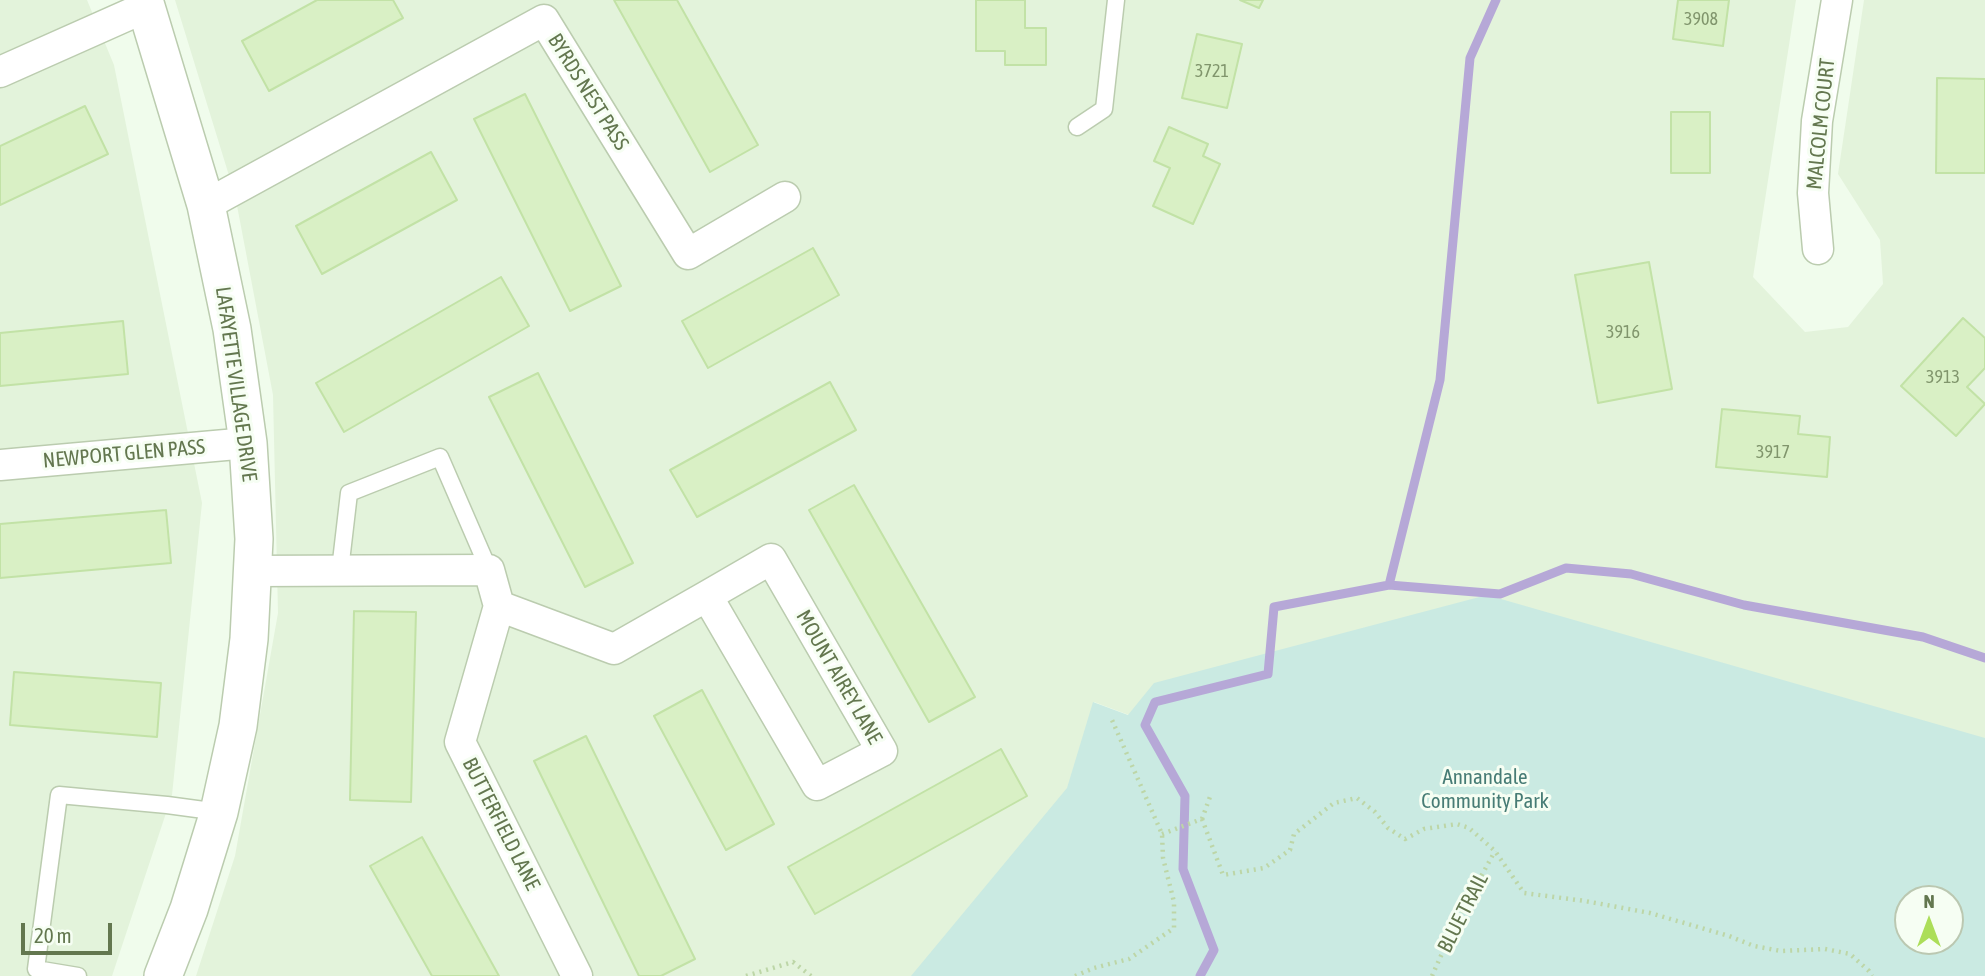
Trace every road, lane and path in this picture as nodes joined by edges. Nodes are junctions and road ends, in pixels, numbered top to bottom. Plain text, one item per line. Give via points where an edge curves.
1 (1116, 0) edge
2 (1837, 0) edge
3 (145, 3) edge
4 (0, 72) edge
5 (1077, 127) dead end
6 (785, 197) dead end
7 (206, 205) junction
8 (1818, 249) dead end
9 (248, 443) junction
10 (0, 465) edge
11 (340, 570) junction
12 (489, 570) junction
13 (252, 571) junction
14 (707, 596) junction
15 (499, 607) junction
16 (1112, 720) dead end
17 (1211, 794) dead end
18 (219, 813) junction
19 (1202, 820) junction
20 (1162, 835) junction
21 (1495, 850) junction
22 (78, 976) edge
23 (163, 976) edge
24 (578, 976) edge
25 (746, 976) edge
26 (811, 976) edge
27 (1075, 976) edge
28 (1432, 976) edge
29 (1872, 976) edge

1 - 5 lane via 1104,109
2 - 8 street, MALCOLM COURT via 1817,121 1813,192
3 - 4 street
3 - 7 street, LAFAYETTE VILLAGE DRIVE
6 - 7 street, BYRDS NEST PASS via 688,254 544,20
7 - 9 street, LAFAYETTE VILLAGE DRIVE via 232,329
9 - 10 street, NEWPORT GLEN PASS
9 - 13 street, LAFAYETTE VILLAGE DRIVE
11 - 12 street
11 - 12 lane via 349,493 440,457
11 - 13 street
12 - 15 street
13 - 18 street, LAFAYETTE VILLAGE DRIVE via 239,714
14 - 14 street, MOUNT AIREY LANE via 771,559 882,751 817,785
14 - 15 street, MOUNT AIREY LANE via 614,649
15 - 24 street, BUTTERFIELD LANE via 460,742
16 - 20 path
17 - 19 path
18 - 22 lane via 59,795 36,969
18 - 23 street, LAFAYETTE VILLAGE DRIVE
19 - 20 path
19 - 21 path via 1223,875 1264,868 1290,850 1294,835 1334,803 1357,798 1405,838 1424,829 1457,824
20 - 27 path via 1174,928 1129,959
21 - 28 path, BLUE TRAIL
21 - 29 path via 1524,893 1650,913 1754,946 1850,954
25 - 26 path via 793,962

